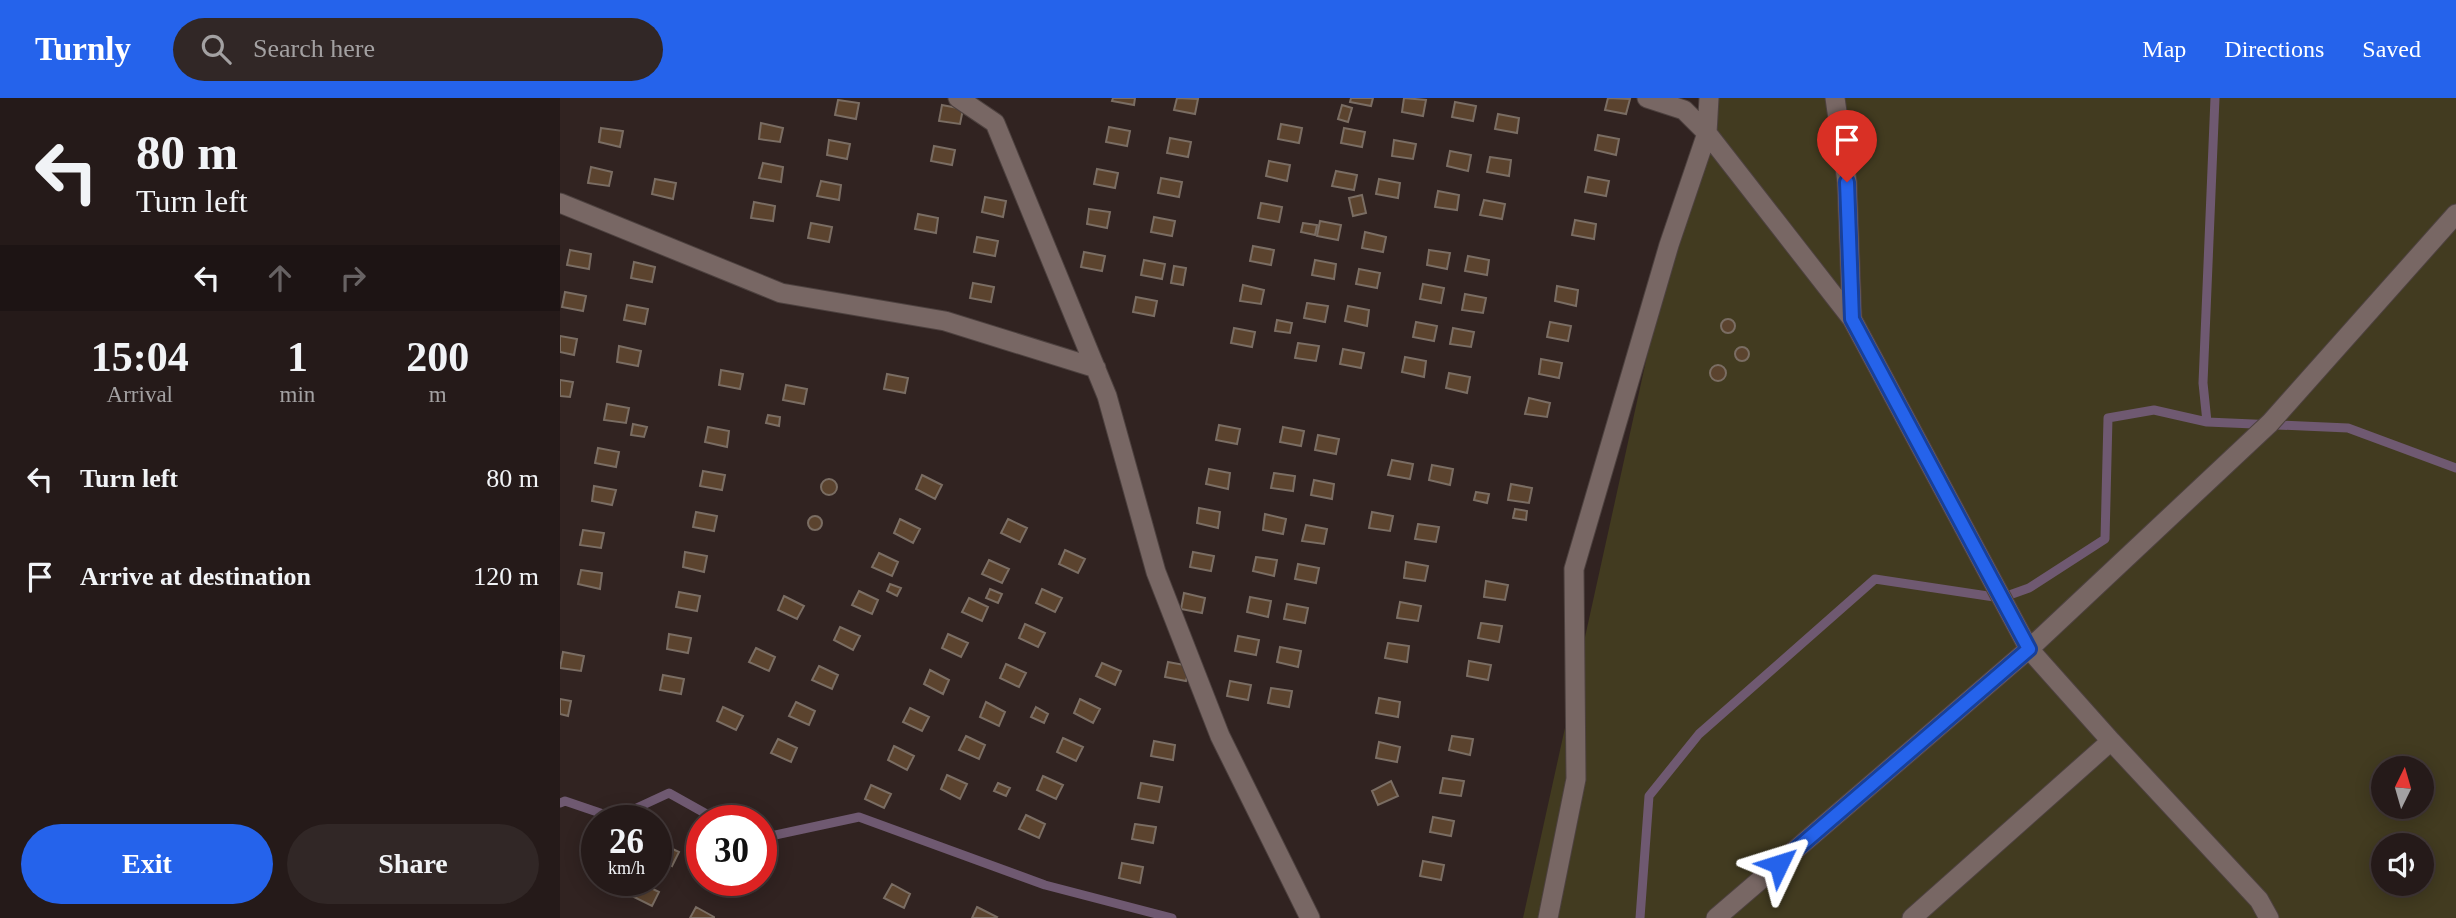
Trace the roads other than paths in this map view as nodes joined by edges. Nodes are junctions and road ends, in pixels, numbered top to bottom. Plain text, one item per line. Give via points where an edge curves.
1 (958, 98) edge
2 (1647, 98) edge
3 (1709, 98) edge
4 (1835, 98) edge
5 (1707, 133) junction
6 (560, 203) edge
7 (2456, 214) edge
8 (1852, 319) junction
9 (1096, 368) junction
10 (2029, 649) junction
11 (2111, 741) junction
12 (1310, 918) edge
13 (1548, 918) edge
14 (1716, 918) edge
15 (1912, 918) edge
16 (2269, 918) edge

1 - 9 street via 995,123
2 - 5 street via 1684,110
3 - 5 street
4 - 8 street via 1847,182
5 - 8 street
5 - 13 street via 1669,245 1574,569 1576,779
6 - 9 street via 781,293 945,321
7 - 10 street via 2270,424
8 - 10 street
9 - 12 street via 1161,584 1220,736
10 - 11 street
10 - 14 street
11 - 15 street
11 - 16 street via 2259,901

